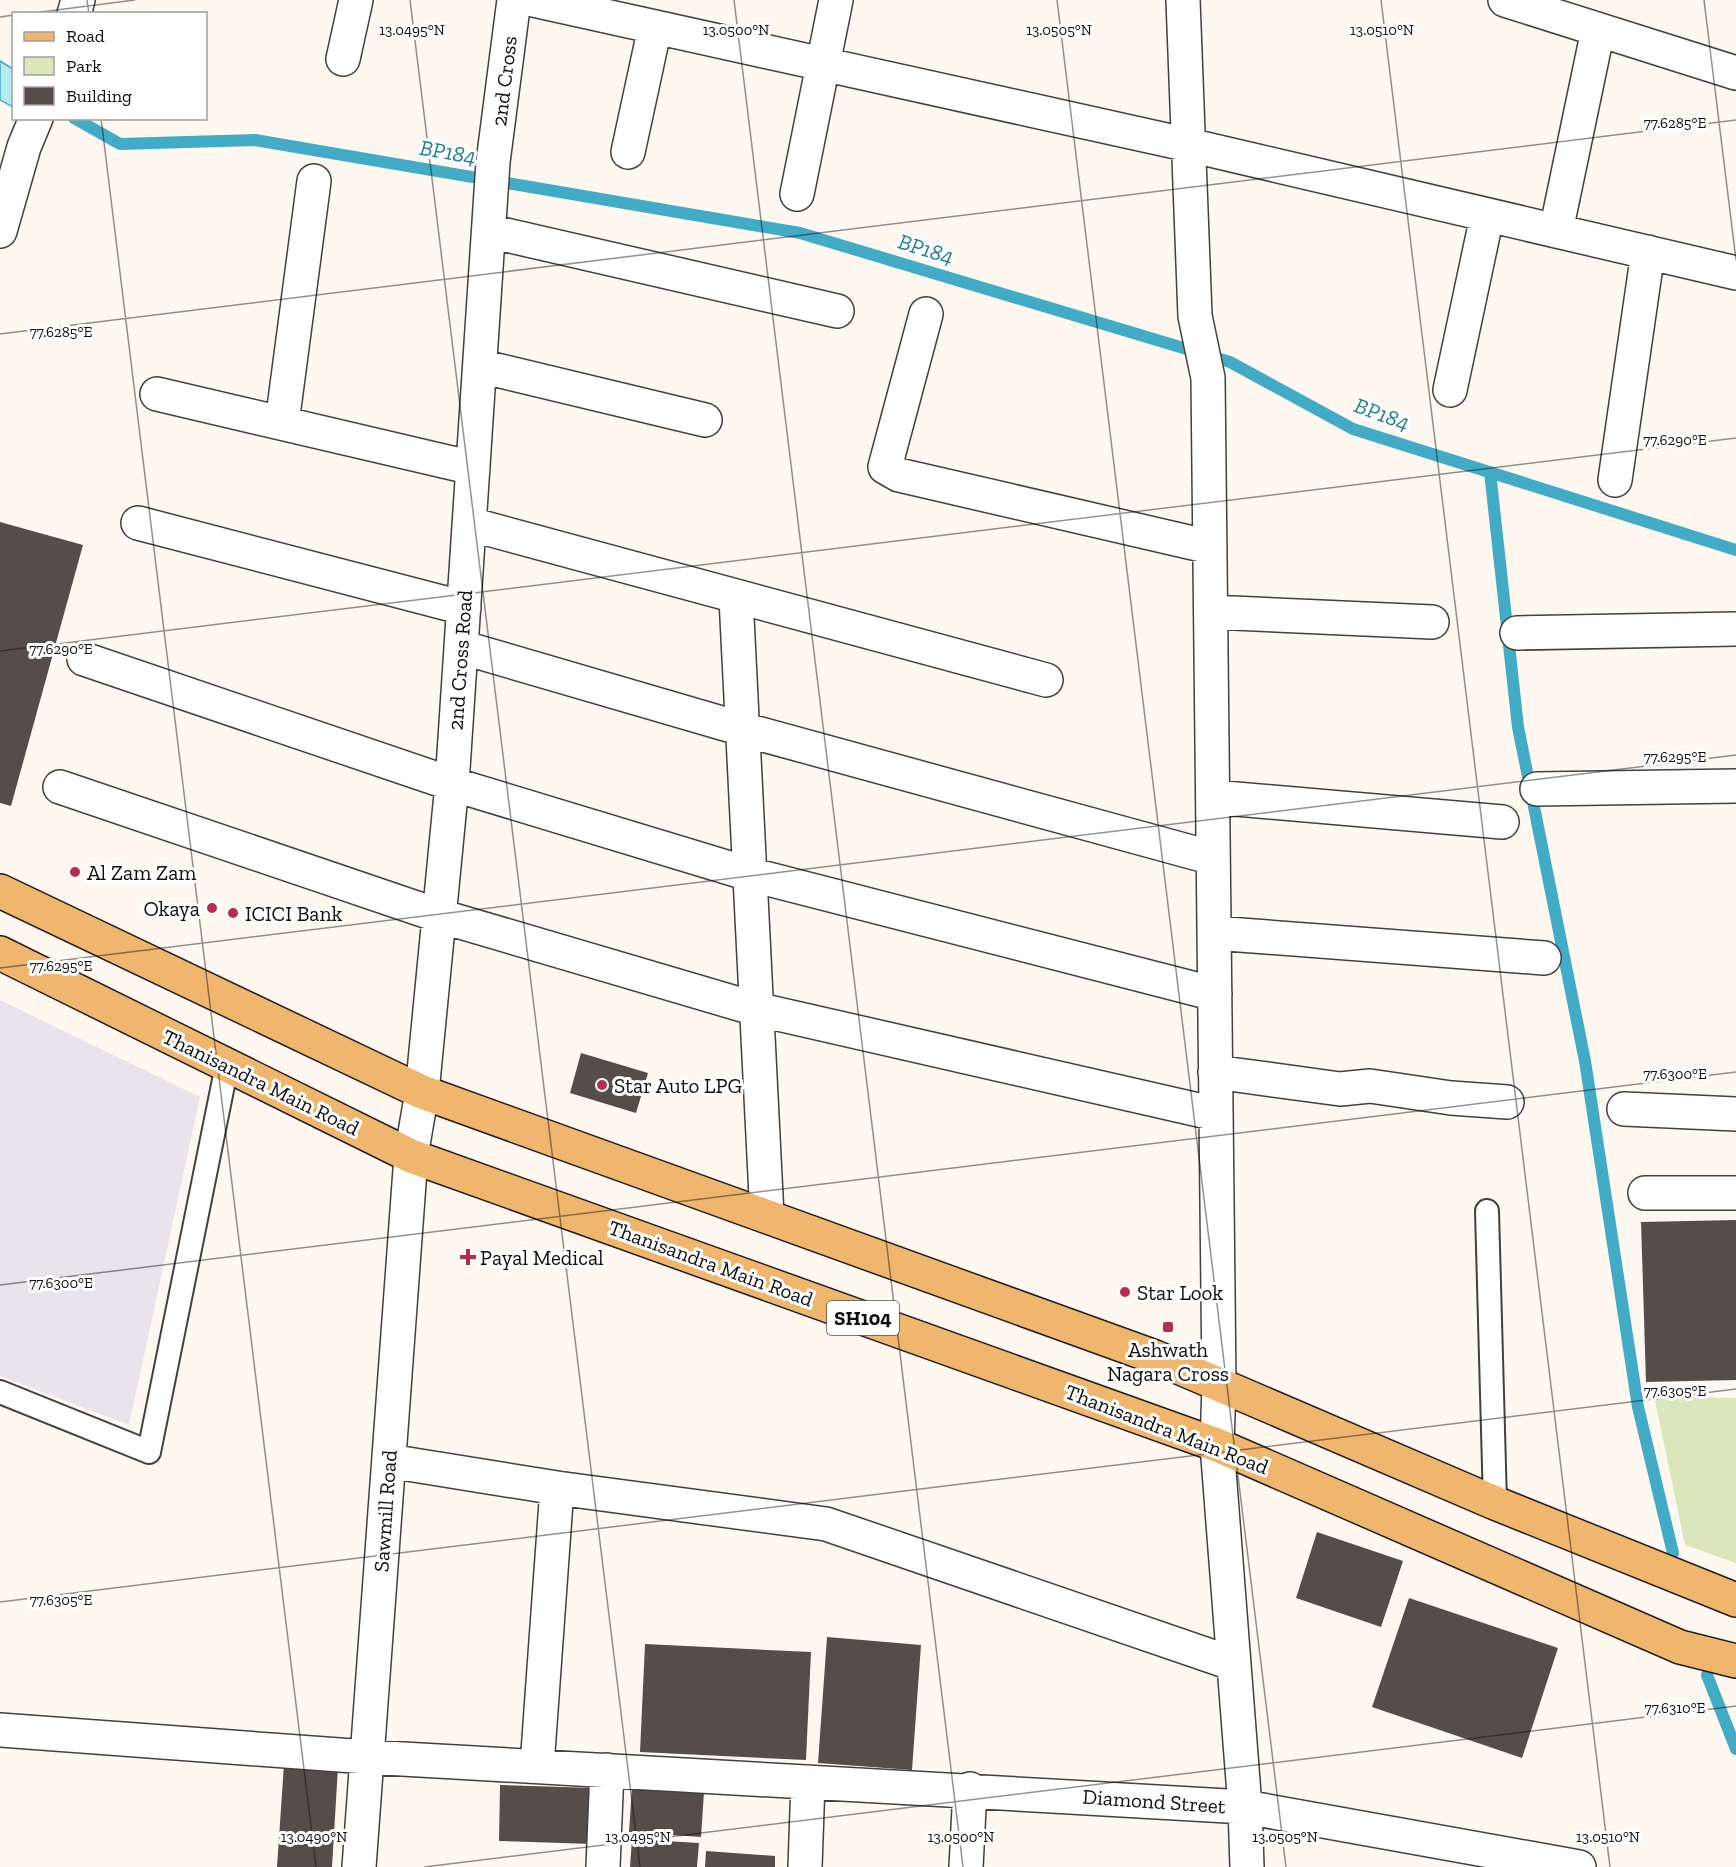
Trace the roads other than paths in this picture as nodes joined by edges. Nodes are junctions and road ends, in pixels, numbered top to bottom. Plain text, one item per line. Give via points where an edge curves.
1 (356, 0) edge
2 (514, 0) edge
3 (533, 0) edge
4 (836, 0) edge
5 (1184, 0) edge
6 (1505, 0) edge
7 (655, 27) junction
8 (1598, 30) junction
9 (343, 59) dead end
10 (821, 65) junction
11 (1736, 73) edge
12 (30, 133) edge
13 (1189, 145) junction
14 (628, 152) dead end
15 (493, 162) joint
16 (314, 181) dead end
17 (797, 194) dead end
18 (1487, 216) junction
19 (0, 231) edge
20 (489, 231) junction
21 (1556, 231) junction
22 (1648, 252) junction
23 (1736, 273) edge
24 (837, 311) dead end
25 (926, 315) dead end
26 (480, 366) junction
27 (1450, 390) dead end
28 (157, 394) dead end
29 (705, 420) dead end
30 (282, 423) junction
31 (473, 468) junction
32 (1615, 480) dead end
33 (138, 523) dead end
34 (470, 524) junction
35 (1210, 547) junction
36 (736, 598) junction
37 (464, 608) junction
38 (1211, 612) junction
39 (1432, 622) dead end
40 (1736, 629) edge
41 (1516, 633) dead end
42 (461, 647) junction
43 (84, 659) dead end
44 (1046, 680) dead end
45 (742, 729) junction
46 (452, 784) junction
47 (1736, 786) edge
48 (60, 787) dead end
49 (1537, 789) dead end
50 (1213, 797) junction
51 (1502, 822) dead end
52 (1213, 858) junction
53 (749, 874) junction
54 (0, 891) edge
55 (440, 916) junction
56 (1214, 933) junction
57 (0, 953) edge
58 (1544, 958) dead end
59 (1215, 994) junction
60 (756, 1009) junction
61 (227, 1065) junction
62 (1215, 1072) junction
63 (422, 1092) junction
64 (1507, 1102) dead end
65 (1624, 1109) dead end
66 (1216, 1114) junction
67 (1736, 1114) edge
68 (411, 1156) junction
69 (1645, 1193) dead end
70 (1736, 1193) edge
71 (1487, 1211) dead end
72 (767, 1216) junction
73 (1219, 1384) junction
74 (0, 1392) edge
75 (1217, 1445) junction
76 (389, 1461) junction
77 (557, 1488) junction
78 (1495, 1503) junction
79 (1736, 1600) edge
80 (1736, 1661) edge
81 (1234, 1664) junction
82 (0, 1730) edge
83 (367, 1757) junction
84 (537, 1766) junction
85 (607, 1770) junction
86 (808, 1782) junction
87 (970, 1789) junction
88 (1245, 1807) junction
89 (359, 1867) edge
90 (603, 1867) edge
91 (805, 1867) edge
92 (966, 1867) edge
93 (1248, 1867) edge
94 (1579, 1867) edge

1 - 9 street
2 - 15 street, 2nd Cross
3 - 7 street
4 - 10 street
5 - 13 street
6 - 8 street
7 - 10 street
7 - 14 street
8 - 11 street
8 - 21 street
10 - 13 street
10 - 17 street
12 - 19 street
13 - 18 street
13 - 35 street via 1195,316 1208,378
15 - 20 street, 2nd Cross Road
16 - 30 street
18 - 21 street
18 - 27 street
20 - 24 street
20 - 26 street, 2nd Cross Road
21 - 22 street
22 - 23 street
22 - 32 street
25 - 35 street via 885,467 900,475
26 - 29 street
26 - 31 street, 2nd Cross Road
28 - 30 street
30 - 31 street
31 - 34 street, 2nd Cross Road
33 - 37 street
34 - 36 street
34 - 37 street, 2nd Cross Road
35 - 38 street
36 - 44 street
36 - 45 street
37 - 42 street, 2nd Cross Road
38 - 39 street
38 - 50 street
40 - 41 street
42 - 45 street
42 - 46 street, 2nd Cross Road
43 - 46 street
45 - 52 street
45 - 53 street
46 - 53 street
46 - 55 street, 2nd Cross Road
47 - 49 street
48 - 55 street
50 - 51 street
50 - 52 street
52 - 56 street
53 - 59 street
53 - 60 street
54 - 63 main road
55 - 60 street
55 - 63 street, 2nd Cross Road
56 - 58 street
56 - 59 street
57 - 61 main road, Thanisandra Main Road / SH104
59 - 62 street
60 - 66 street
60 - 72 street
61 - 68 main road, Thanisandra Main Road / SH104
61 - 74 lane via 149,1452
62 - 64 street via 1340,1089 1370,1086
62 - 66 street
63 - 68 street, 2nd Cross Road
63 - 72 main road
65 - 67 street
66 - 73 street
68 - 75 main road, Thanisandra Main Road / SH104
68 - 76 street, Sawmill Road
69 - 70 street
71 - 78 lane
72 - 73 main road via 1155,1357
73 - 75 street
73 - 78 main road
75 - 80 main road, Thanisandra Main Road / SH104 via 1680,1647
75 - 81 street
76 - 77 street
76 - 83 street, Sawmill Road
77 - 81 street via 826,1524
77 - 84 street
78 - 79 main road
81 - 88 street
82 - 83 street, Diamond Street
83 - 84 street, Diamond Street
83 - 89 street, Sawmill Road
84 - 85 street, Diamond Street
85 - 86 street, Diamond Street
85 - 90 street
86 - 87 street, Diamond Street
86 - 91 street
87 - 88 street, Diamond Street
87 - 92 street
88 - 93 street
88 - 94 street, Diamond Street

